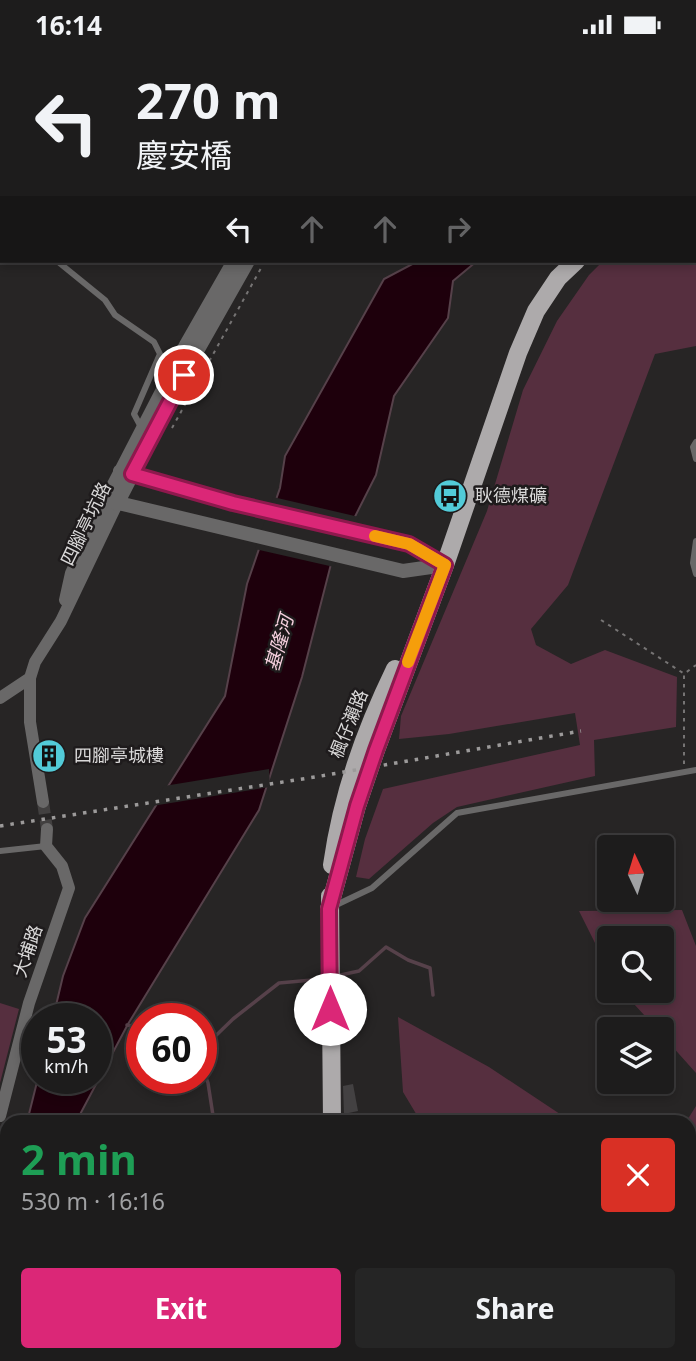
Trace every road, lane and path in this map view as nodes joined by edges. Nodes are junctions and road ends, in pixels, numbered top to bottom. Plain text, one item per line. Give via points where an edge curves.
1 (59, 263) edge
2 (233, 263) edge
3 (247, 263) edge
4 (264, 263) edge
5 (574, 263) edge
6 (142, 429) junction
7 (171, 429) dead end
8 (696, 442) edge
9 (696, 459) edge
10 (126, 473) junction
11 (111, 502) junction
12 (696, 541) edge
13 (445, 565) junction
14 (696, 574) edge
15 (601, 620) dead end
16 (696, 665) edge
17 (684, 674) junction
18 (30, 678) junction
19 (0, 698) edge
20 (696, 770) edge
21 (684, 772) junction
22 (43, 801) tunnel mouth
23 (47, 829) tunnel mouth
24 (46, 846) junction
25 (0, 851) edge
26 (329, 909) junction
27 (0, 1115) edge
28 (332, 1115) edge

1 - 6 lane via 105,300 115,315 154,342 160,354 134,414
2 - 6 street, 四腳亭坑路
3 - 10 street, 四腳亭坑路
4 - 7 path
5 - 13 main road, 楓仔瀨路 via 536,311 518,353
6 - 10 street, 四腳亭坑路
8 - 9 lane
10 - 11 street, 四腳亭坑路
10 - 13 street via 409,544
11 - 13 street via 403,571
11 - 18 street, 四腳亭坑路 via 61,621
12 - 14 lane
13 - 26 main road, 楓仔瀨路 via 357,806
15 - 17 path
16 - 17 path
17 - 21 path
18 - 19 street
18 - 22 street via 30,722
20 - 21 lane
21 - 26 lane via 457,813 372,888
23 - 24 street
24 - 25 lane
24 - 27 street, 大埔路 via 62,866 69,888 29,1003
26 - 28 main road, 楓仔瀨路

